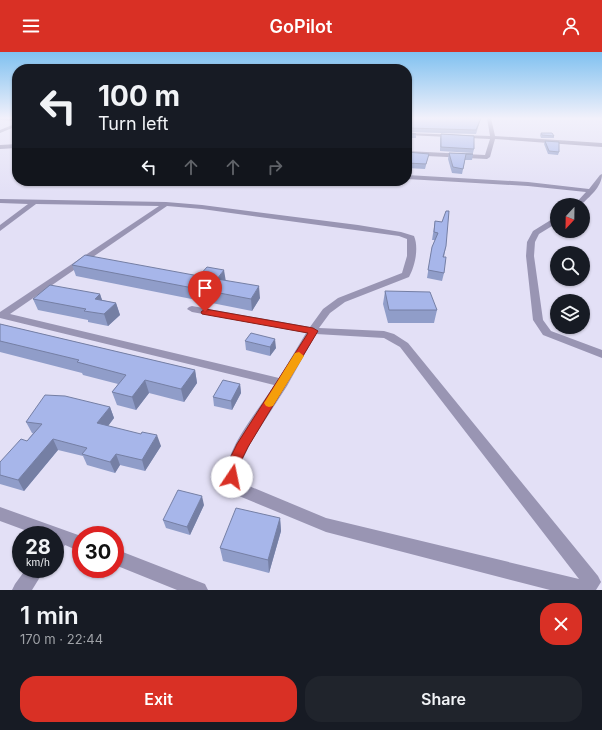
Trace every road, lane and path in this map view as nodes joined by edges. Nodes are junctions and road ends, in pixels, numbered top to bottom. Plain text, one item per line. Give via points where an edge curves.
1 (492, 143) edge
2 (572, 143) edge
3 (602, 145) edge
4 (12, 146) edge
5 (0, 147) edge
6 (412, 153) edge
7 (602, 176) edge
8 (412, 178) edge
9 (591, 191) junction
10 (584, 198) edge
11 (0, 201) edge
12 (33, 203) junction
13 (166, 204) junction
14 (550, 224) edge
15 (0, 229) edge
16 (192, 309) dead end
17 (1, 315) edge
18 (313, 331) junction
19 (602, 354) edge
20 (282, 383) junction
21 (0, 514) edge
22 (27, 526) edge
23 (124, 561) edge
24 (30, 578) edge
25 (21, 590) edge
26 (199, 590) edge

1 - 6 street via 487,157
2 - 3 street
4 - 5 street
7 - 9 street
8 - 9 street via 528,184
9 - 10 street
11 - 12 street
12 - 13 street
12 - 15 street
13 - 17 street
13 - 18 street via 358,227 411,238 412,260 406,275 396,282 369,289 334,304 325,312
14 - 19 street via 536,233 531,242 530,256 538,320 547,333
16 - 18 street
17 - 20 street
18 - 20 street
18 - 20 street via 385,334 404,346 592,582 585,588 572,587 326,525 244,491 232,477 235,461
21 - 22 street
23 - 26 street
24 - 25 street

